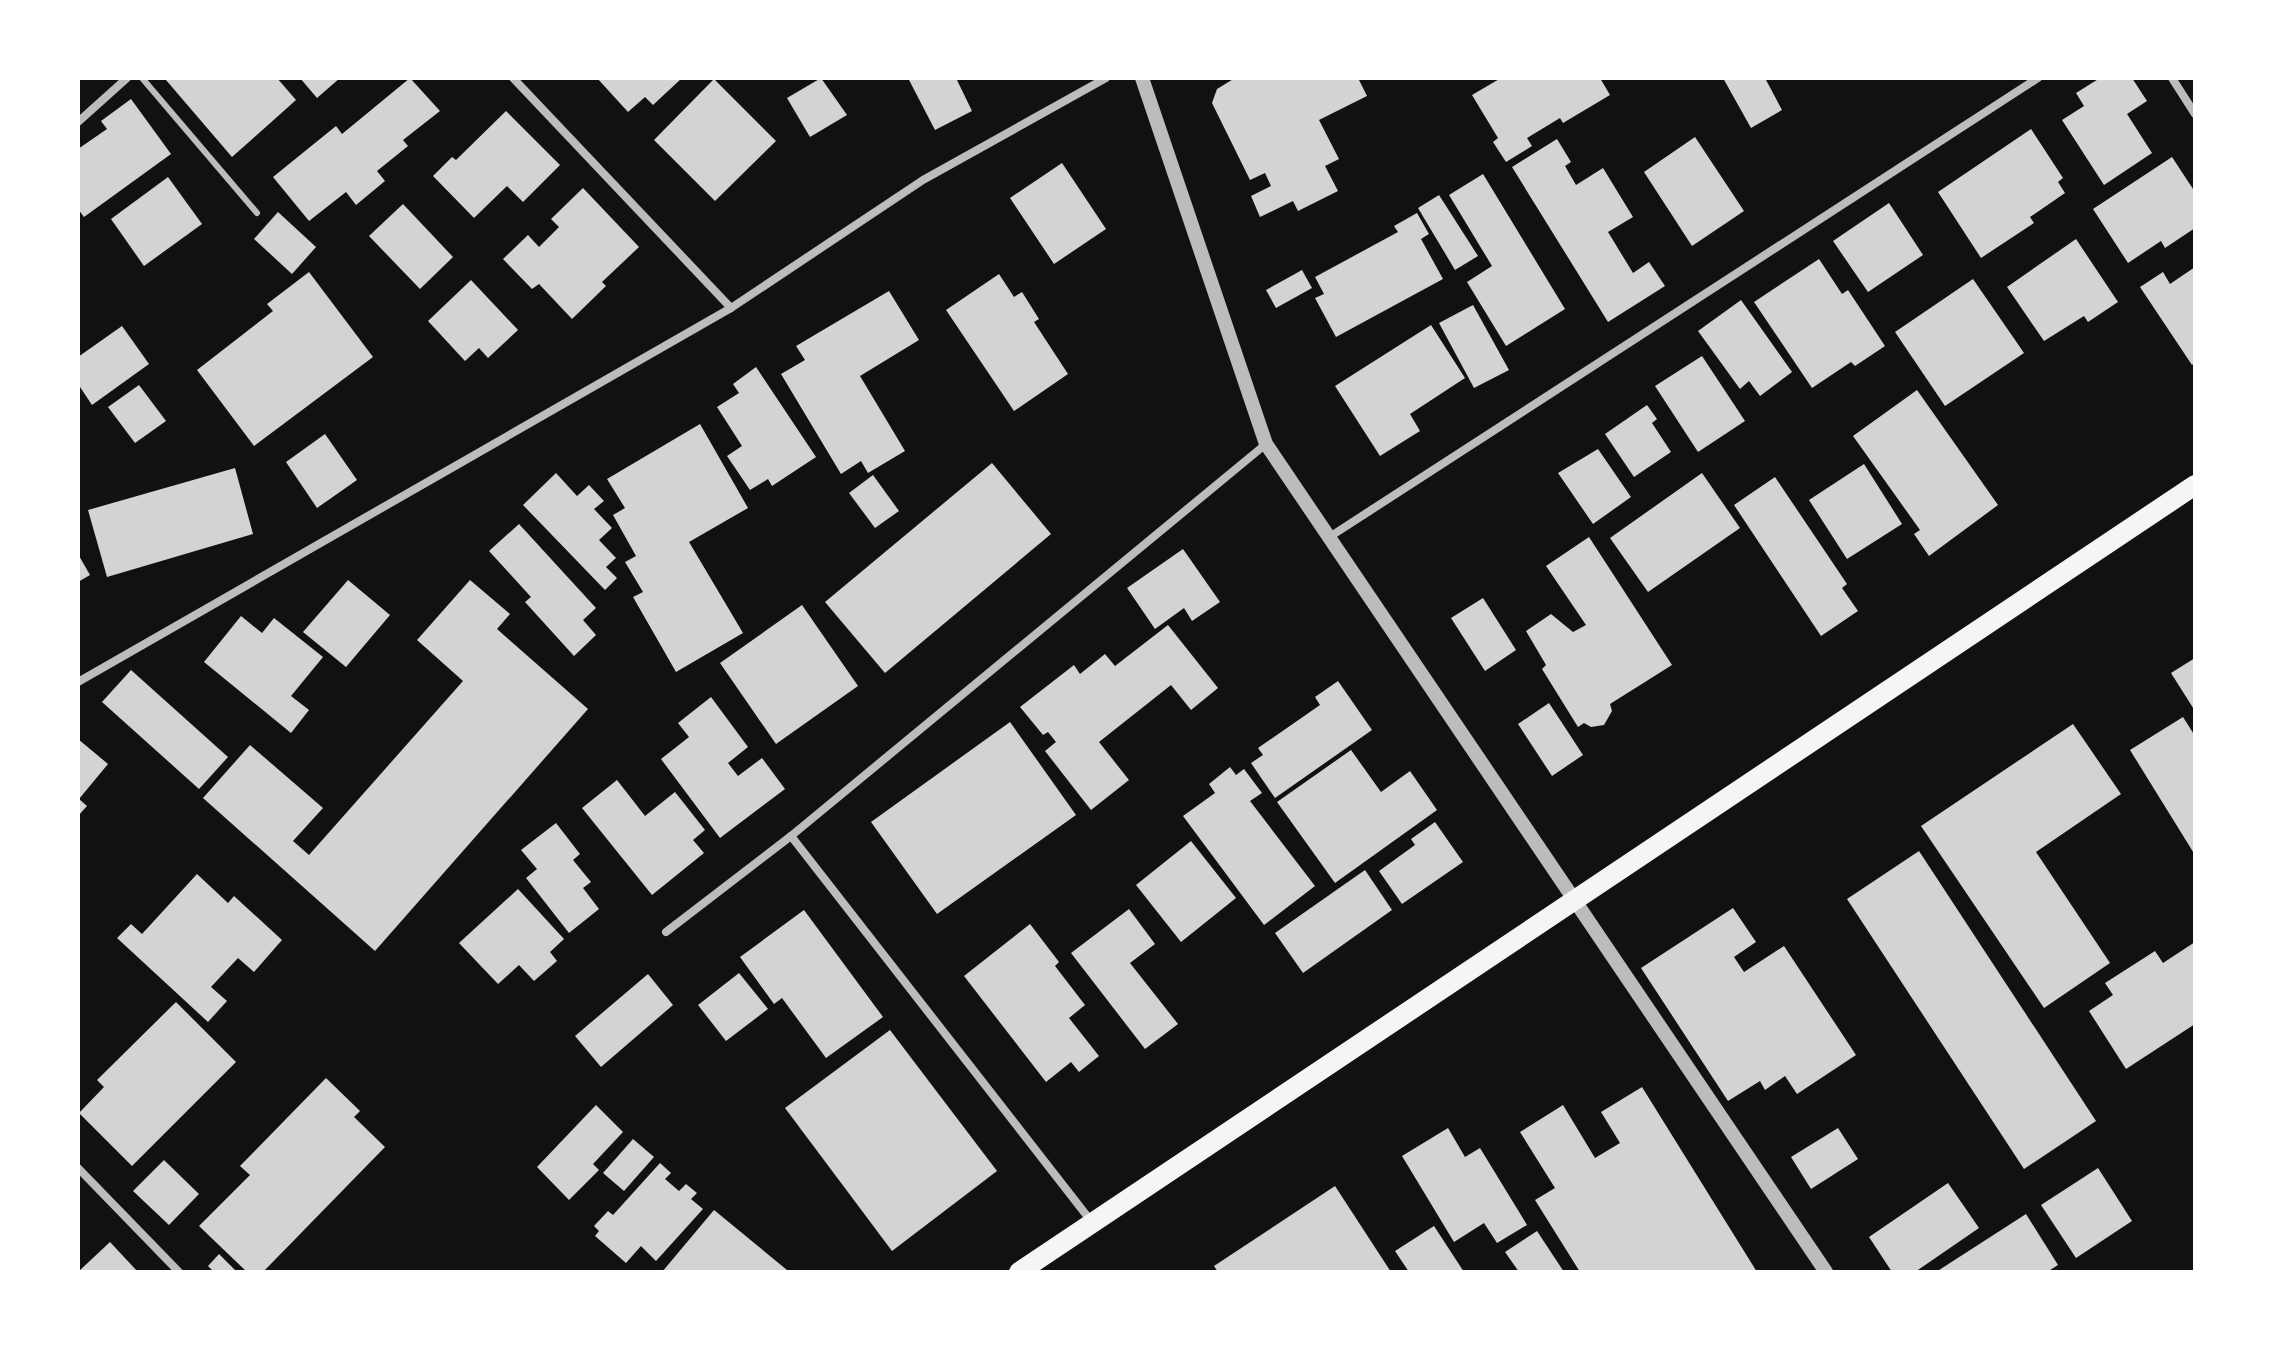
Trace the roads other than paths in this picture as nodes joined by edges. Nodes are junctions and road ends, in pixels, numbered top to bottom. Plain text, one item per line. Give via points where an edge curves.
1 (127, 78) edge
2 (142, 78) edge
3 (513, 78) edge
4 (1106, 78) edge
5 (1142, 78) edge
6 (2038, 78) edge
7 (2172, 78) edge
8 (2195, 114) edge
9 (78, 122) edge
10 (257, 213) dead end
11 (731, 308) junction
12 (1266, 444) junction
13 (2195, 485) edge
14 (1331, 536) junction
15 (78, 682) edge
16 (791, 836) junction
17 (1573, 898) junction
18 (666, 932) dead end
19 (78, 1168) edge
20 (1091, 1221) junction
21 (179, 1272) edge
22 (1019, 1272) edge
23 (1826, 1272) edge

1 - 9 street
2 - 10 lane
3 - 11 street
4 - 11 street via 923,180
5 - 12 street
6 - 14 street
7 - 8 street
11 - 15 street
12 - 14 street
12 - 16 street
13 - 17 main road via 1645,855
14 - 17 street
16 - 18 street
16 - 20 street
17 - 20 main road
17 - 23 street
19 - 21 street
20 - 22 main road

